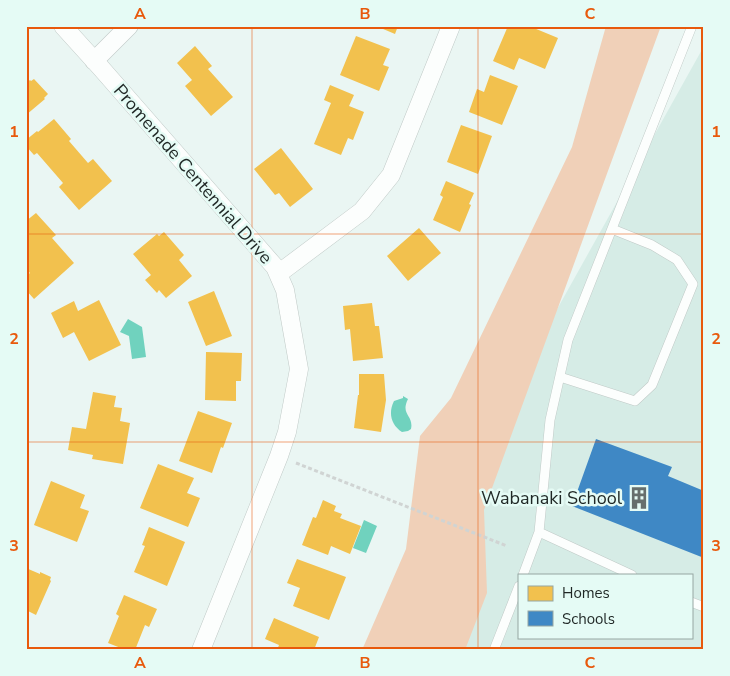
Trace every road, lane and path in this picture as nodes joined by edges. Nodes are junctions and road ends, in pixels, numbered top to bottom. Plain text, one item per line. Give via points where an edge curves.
1 (63, 26) edge
2 (129, 26) edge
3 (451, 26) edge
4 (692, 26) edge
5 (94, 61) junction
6 (612, 229) junction
7 (278, 274) junction
8 (560, 377) junction
9 (279, 456) junction
10 (539, 532) junction
11 (507, 546) dead end
12 (523, 574) edge
13 (630, 574) edge
14 (518, 589) edge
15 (692, 602) edge
16 (704, 607) edge
17 (201, 650) edge
18 (494, 650) edge

1 - 5 street, Promenade Centennial Drive
2 - 5 street
3 - 7 street via 391,175 362,211
4 - 6 lane
5 - 7 street, Promenade Centennial Drive
6 - 8 lane via 568,340
6 - 8 lane via 652,245 677,260 692,284 652,386 635,401
7 - 9 street, Promenade Centennial Drive via 285,290 299,369
8 - 10 lane via 550,420
9 - 11 path
9 - 17 street, Promenade Centennial Drive
10 - 12 lane
10 - 13 lane
14 - 18 lane
15 - 16 lane

